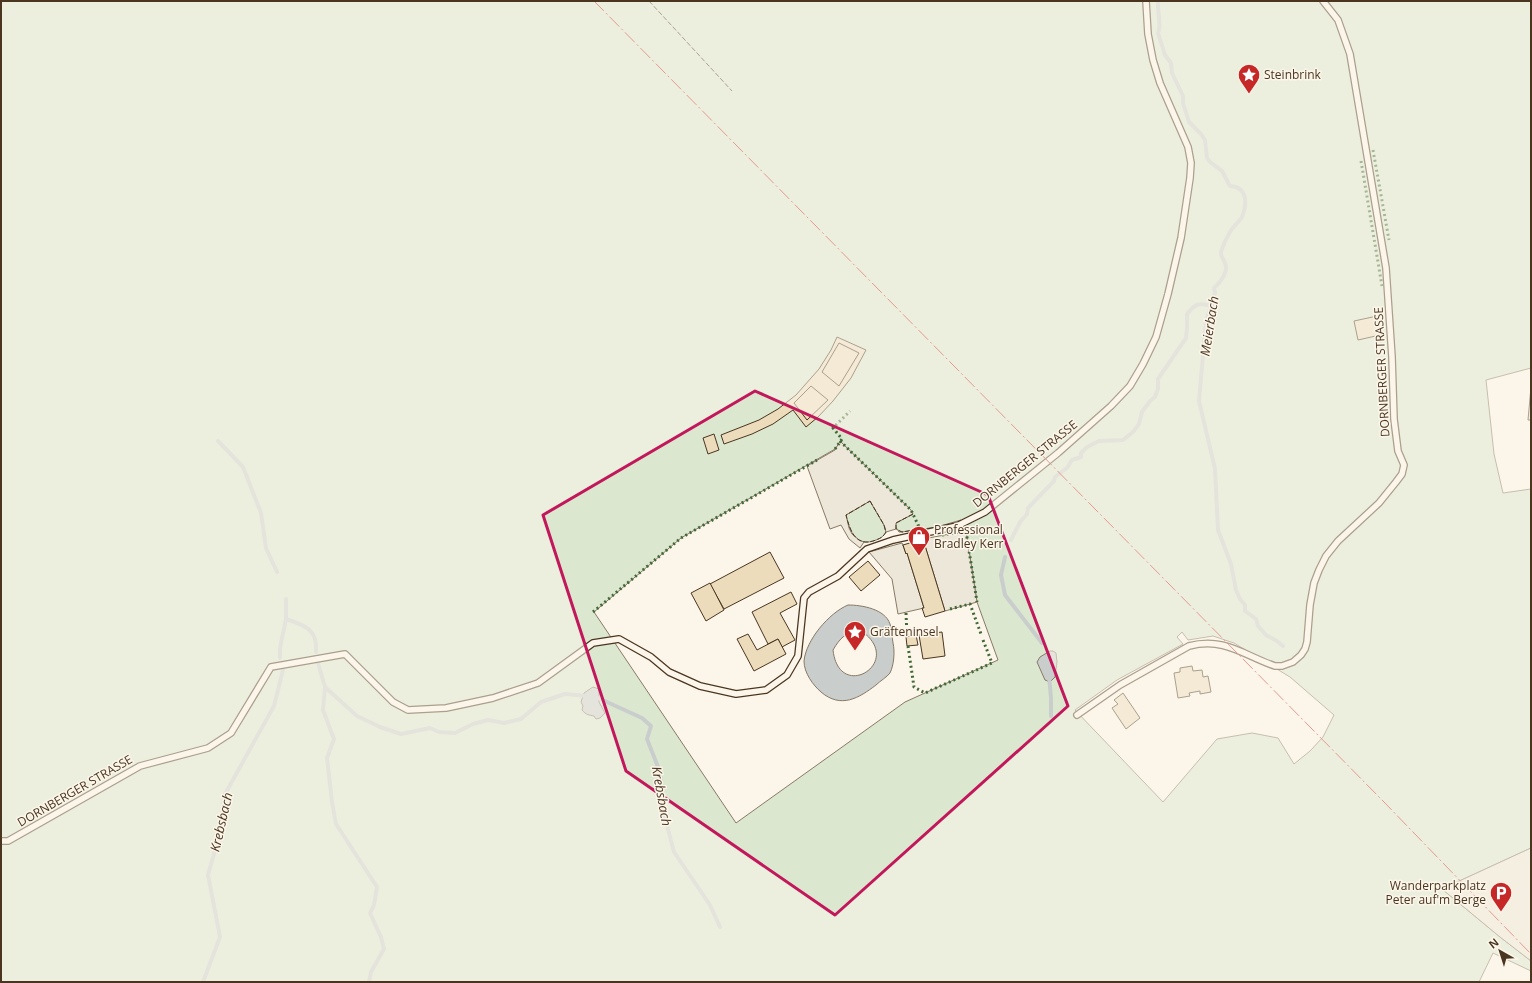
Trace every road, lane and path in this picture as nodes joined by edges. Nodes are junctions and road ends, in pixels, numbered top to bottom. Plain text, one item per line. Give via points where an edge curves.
1 (1146, 1) edge
2 (1323, 1) edge
3 (1077, 715) dead end
4 (1, 842) edge

1 - 4 lane, DORNBERGER STRASSE via 1153,60 1160,83 1188,147 1191,163 1181,238 1168,294 1156,337 1143,364 1130,386 1111,406 985,512 957,526 893,540 867,549 838,576 809,592 804,598 798,656 787,675 766,690 736,694 700,686 681,678 620,639 594,643 538,683 493,698 446,708 408,710 393,702 346,654 271,667 231,733 208,748 140,766 8,841
2 - 3 lane, DORNBERGER STRASSE via 1338,20 1350,54 1366,147 1386,268 1394,419 1398,451 1404,465 1402,474 1379,502 1326,556 1314,583 1305,649 1293,662 1275,666 1223,644 1200,643 1189,646 1120,685

